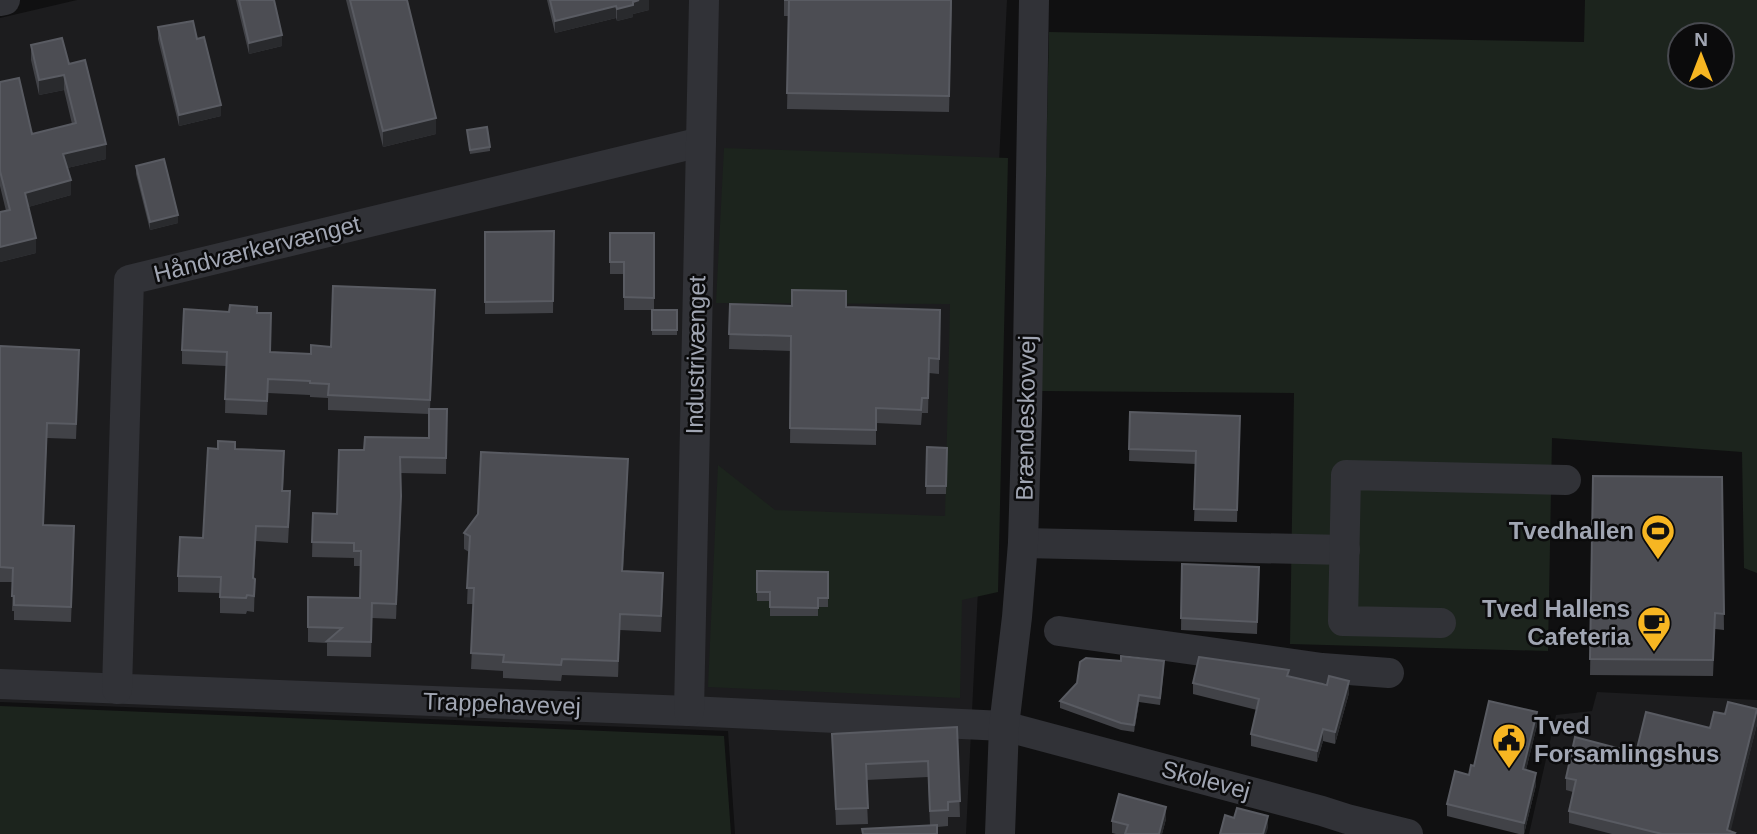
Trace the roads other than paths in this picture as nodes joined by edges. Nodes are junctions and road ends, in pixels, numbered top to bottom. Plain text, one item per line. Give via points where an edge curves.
1 (5, 0) edge
2 (704, 0) edge
3 (1034, 0) edge
4 (0, 1) edge
5 (701, 142) junction
6 (1566, 480) dead end
7 (1023, 543) junction
8 (1345, 550) junction
9 (1441, 623) dead end
10 (1059, 631) dead end
11 (1389, 673) dead end
12 (0, 684) edge
13 (117, 689) junction
14 (689, 711) junction
15 (1004, 726) junction
16 (1319, 823) edge
17 (1000, 834) edge
18 (1408, 834) edge

1 - 4 street
2 - 5 street, Industrivænget
3 - 7 street, Brændeskovvej
5 - 13 street, Håndværkervænget via 129,280
5 - 14 street, Industrivænget
6 - 8 street via 1346,475
7 - 8 street
7 - 15 street, Brændeskovvej
8 - 9 street via 1343,621
10 - 11 street
12 - 13 street, Trappehavevej
13 - 14 street, Trappehavevej
14 - 15 street, Trappehavevej
15 - 16 street, Skolevej
15 - 17 street, Brændeskovvej
16 - 18 street, Skolevej via 1347,819

